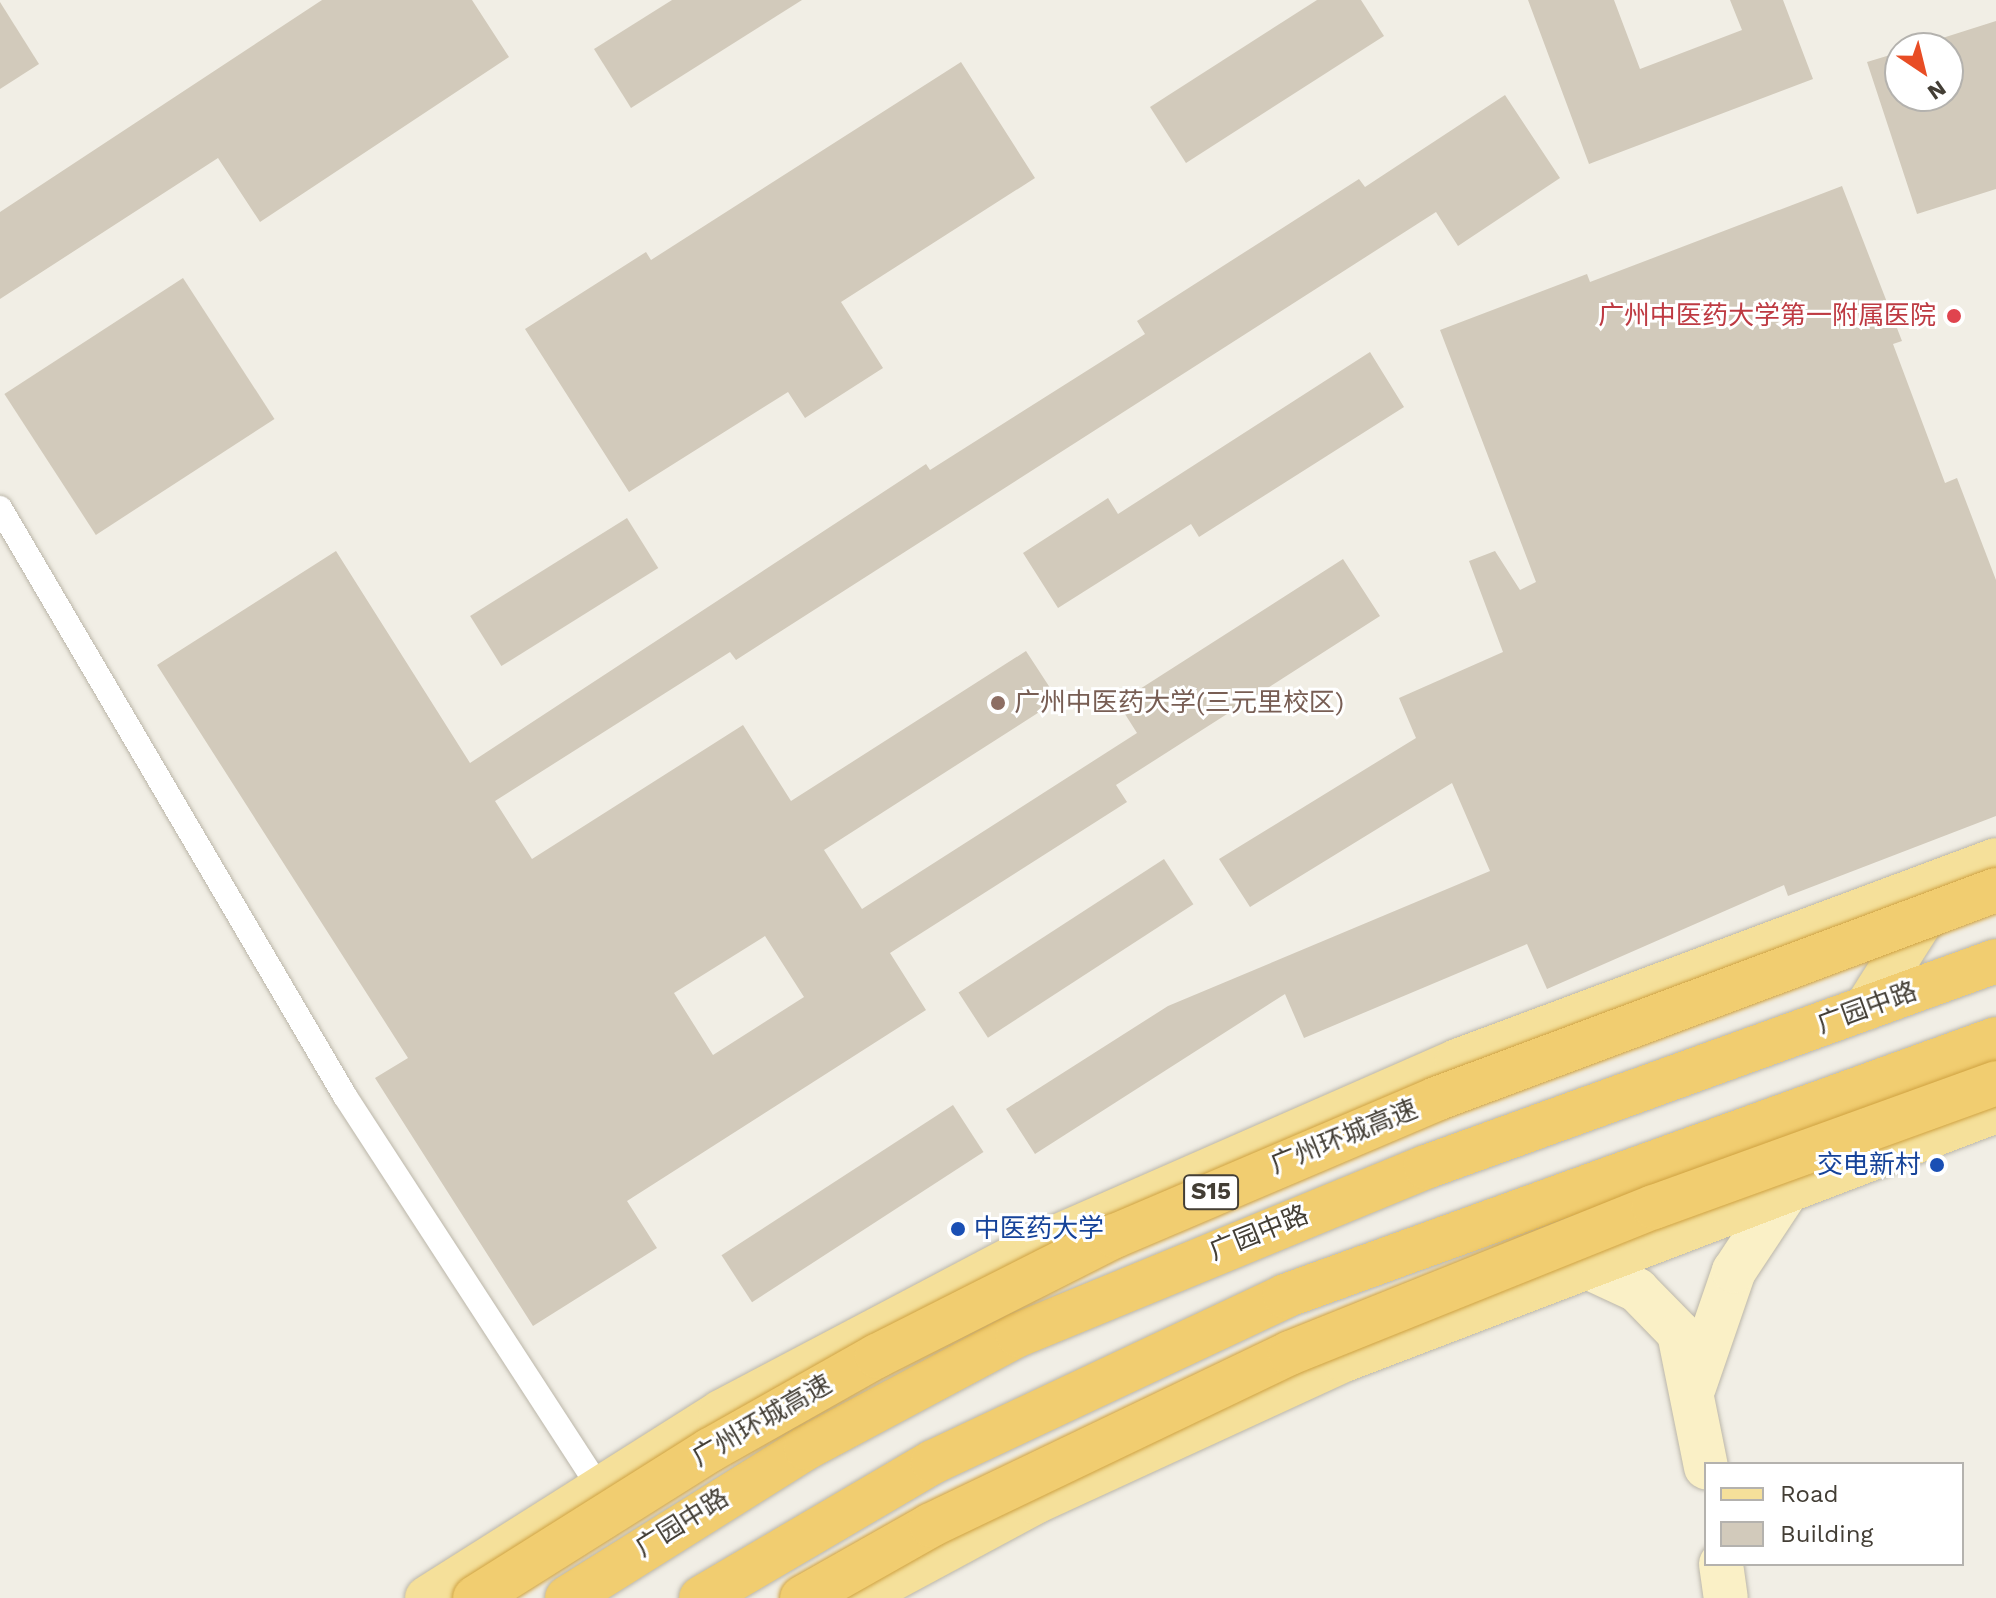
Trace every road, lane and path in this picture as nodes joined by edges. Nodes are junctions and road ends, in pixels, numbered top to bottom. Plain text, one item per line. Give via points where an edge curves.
1 (0, 508) edge
2 (1996, 860) edge
3 (1949, 877) junction
4 (1996, 890) edge
5 (1996, 961) edge
6 (1866, 1008) junction
7 (1996, 1039) edge
8 (1940, 1059) junction
9 (1996, 1083) edge
10 (1996, 1111) edge
11 (1789, 1188) junction
12 (1464, 1229) junction
13 (1583, 1265) junction
14 (1694, 1387) junction
15 (1705, 1462) edge
16 (598, 1485) junction
17 (1721, 1566) edge
18 (427, 1598) edge
19 (475, 1598) edge
20 (567, 1598) edge
21 (701, 1598) edge
22 (802, 1598) edge
23 (857, 1598) edge
24 (1726, 1598) edge

1 - 16 lane via 345,1096
2 - 3 main road
3 - 6 main road
3 - 16 main road via 1511,1040 1173,1183 864,1333
4 - 19 highway, 广州环城高速 / S15, bridge via 1436,1099 1076,1254 710,1450
5 - 6 highway, 广园中路
6 - 20 highway, 广园中路 via 1412,1172 1018,1335 806,1448
7 - 8 highway
8 - 11 main road via 1859,1115
8 - 12 highway
9 - 22 highway, bridge via 1654,1207 1290,1353 931,1525
10 - 11 main road
11 - 13 main road
11 - 14 street via 1734,1271
12 - 13 main road
12 - 21 highway via 1285,1296 1059,1398 933,1462
13 - 14 street via 1637,1290 1659,1308 1679,1333
13 - 23 main road via 1146,1448
14 - 15 street
16 - 18 main road
17 - 24 street

